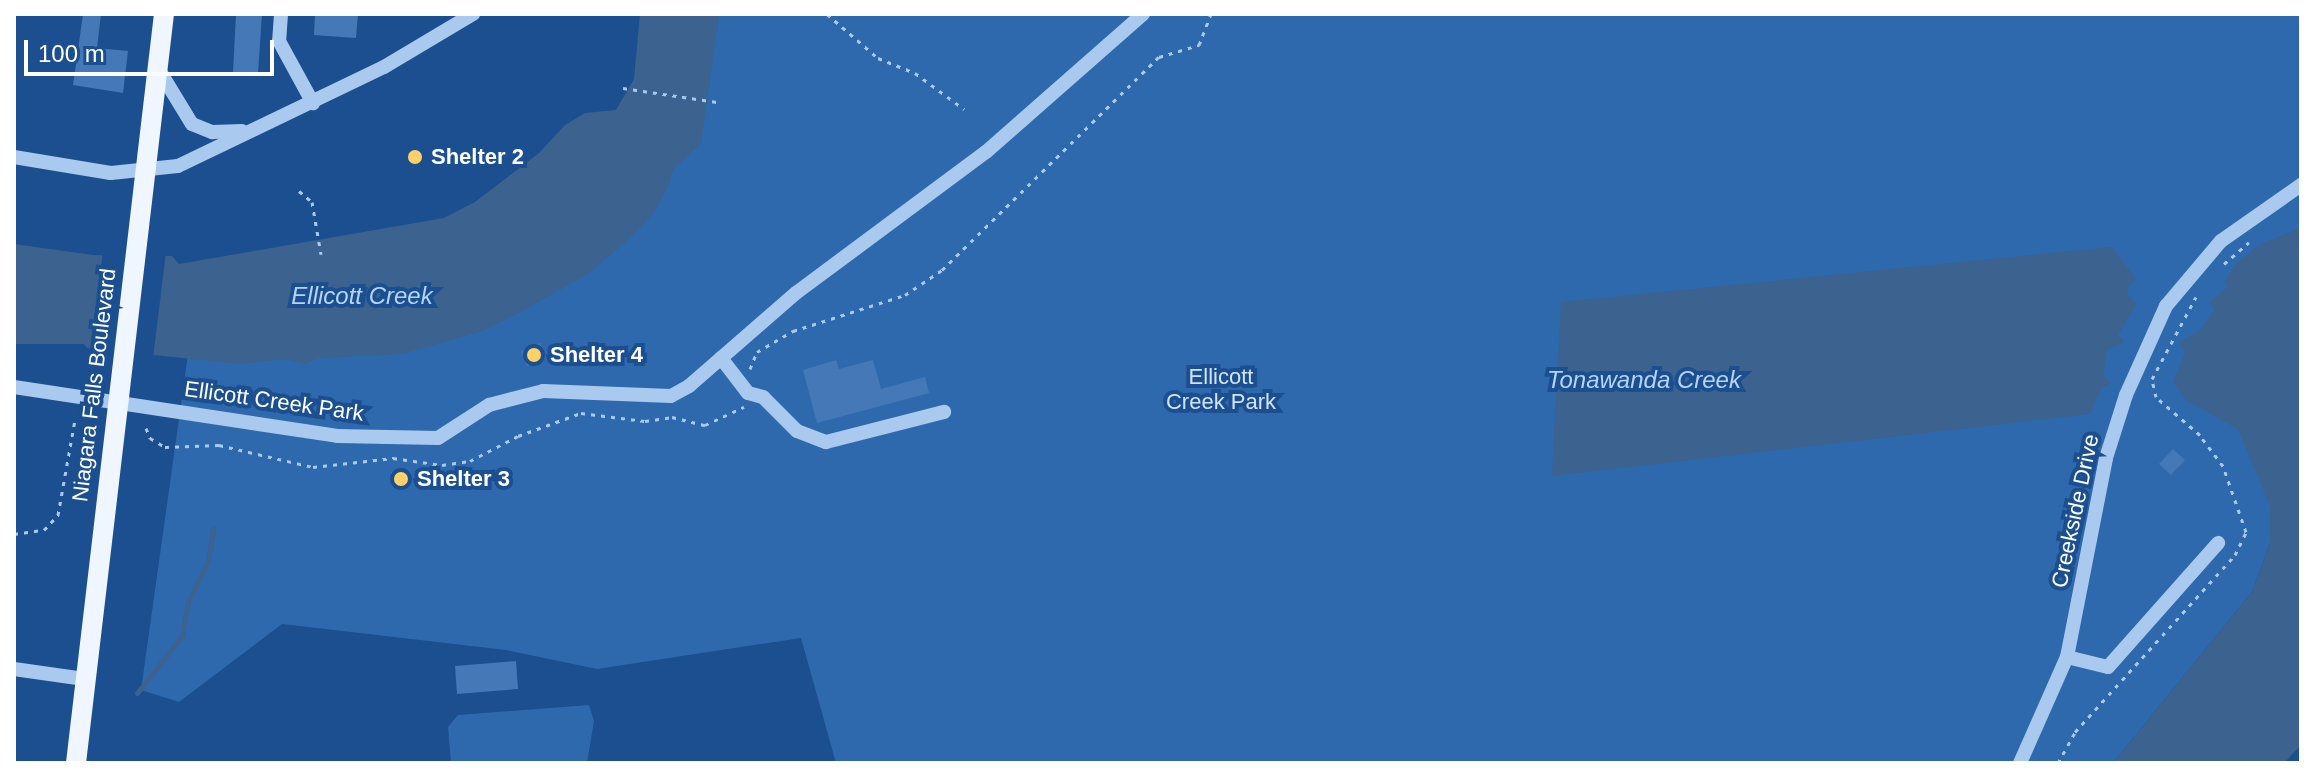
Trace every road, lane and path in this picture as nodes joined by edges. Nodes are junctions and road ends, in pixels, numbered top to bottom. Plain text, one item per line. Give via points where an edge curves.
1 (164, 14) edge
2 (281, 14) edge
3 (473, 14) edge
4 (827, 14) edge
5 (1211, 14) edge
6 (1136, 18) edge
7 (158, 67) junction
8 (623, 88) dead end
9 (717, 102) dead end
10 (313, 103) junction
11 (964, 109) dead end
12 (261, 126) junction
13 (14, 157) edge
14 (145, 173) junction
15 (2301, 185) edge
16 (299, 191) dead end
17 (2255, 237) dead end
18 (321, 254) dead end
19 (2221, 267) dead end
20 (2202, 288) dead end
21 (721, 358) junction
22 (14, 387) edge
23 (748, 393) junction
24 (115, 401) junction
25 (944, 412) dead end
26 (75, 420) dead end
27 (146, 428) dead end
28 (14, 534) edge
29 (2218, 543) dead end
30 (2067, 657) junction
31 (14, 669) edge
32 (84, 679) junction
33 (76, 763) edge
34 (2020, 763) edge
35 (2058, 763) edge

1 - 7 main road, Niagara Falls Boulevard
2 - 10 street via 279,41
3 - 10 street
4 - 11 path via 878,58 915,73
5 - 23 path via 1199,45 1159,57 942,270 905,295 793,331 757,352 748,373
6 - 21 street, Ellicott Creek Park via 986,152 796,293
7 - 12 street via 192,124 223,133
7 - 14 main road, Niagara Falls Boulevard
8 - 9 path
10 - 12 street
12 - 14 street via 178,166
13 - 14 street
14 - 24 main road, Niagara Falls Boulevard
15 - 30 street, Creekside Drive via 2221,241 2166,306 2126,395 2106,458
16 - 18 path via 312,202
17 - 19 path
20 - 35 path via 2177,324 2152,379 2156,397 2200,435 2223,466 2246,532 2235,555 2075,732
21 - 23 street
21 - 24 street, Ellicott Creek Park via 671,396 543,391 489,405 438,438 337,436
22 - 24 street, Ellicott Creek Park
23 - 25 street via 763,397 797,431 826,442
23 - 27 path via 744,407 705,425 672,417 645,421 581,413 470,461 442,465 393,458 313,467 219,445 165,447 150,438
24 - 32 main road, Niagara Falls Boulevard
26 - 28 path via 58,515 44,530
29 - 30 street via 2108,667
30 - 34 street, Creekside Drive
31 - 32 street
32 - 33 main road, Niagara Falls Boulevard

